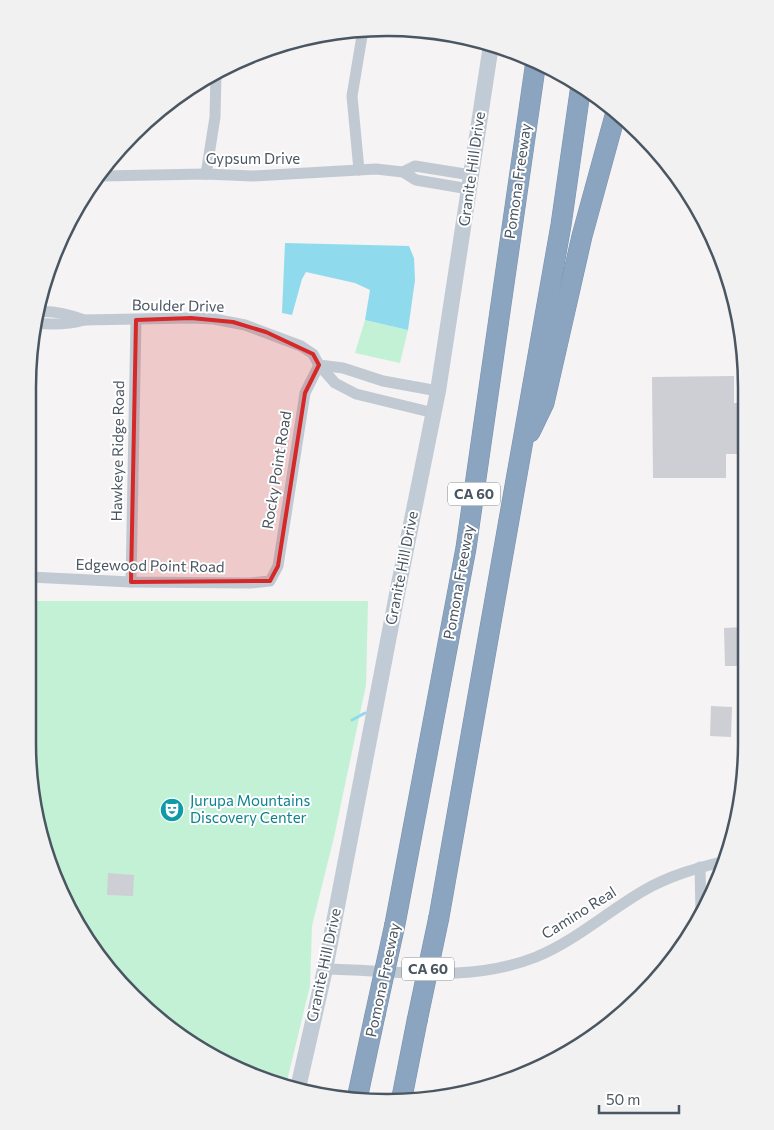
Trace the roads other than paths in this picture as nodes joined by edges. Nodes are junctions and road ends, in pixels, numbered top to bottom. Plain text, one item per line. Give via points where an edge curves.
1 (362, 37) edge
2 (490, 52) edge
3 (535, 69) edge
4 (216, 81) edge
5 (580, 94) edge
6 (614, 120) edge
7 (359, 170) junction
8 (206, 174) junction
9 (107, 176) edge
10 (470, 182) junction
11 (45, 311) edge
12 (84, 320) junction
13 (136, 320) junction
14 (42, 324) edge
15 (319, 365) junction
16 (357, 374) junction
17 (350, 390) junction
18 (438, 391) junction
19 (434, 413) junction
20 (520, 452) junction
21 (36, 577) edge
22 (270, 581) joint
23 (131, 582) junction
24 (716, 863) edge
25 (700, 867) junction
26 (701, 900) edge
27 (325, 969) junction
28 (299, 1083) edge
29 (358, 1093) edge
30 (403, 1093) edge

1 - 7 street via 352,96
2 - 10 street, Granite Hill Drive
3 - 29 highway, Pomona Freeway / CA 60, bridge via 466,548 395,924
4 - 8 street via 215,117
5 - 20 highway, CA 60 via 561,225
6 - 20 highway via 582,236 544,403
7 - 8 street, Gypsum Drive via 252,176
7 - 10 street, Gypsum Drive via 403,172 416,166
8 - 9 street, Gypsum Drive
10 - 18 street, Granite Hill Drive
11 - 12 street, Boulder Drive
12 - 13 street, Boulder Drive
12 - 14 street, Boulder Drive via 72,324
13 - 15 street, Boulder Drive via 191,318 233,322 301,346 313,354
13 - 23 street, Hawkeye Ridge Road
15 - 16 street via 343,368
15 - 17 street, Boulder Drive via 335,382
15 - 22 street, Rocky Point Road via 305,393 278,566
16 - 17 street
16 - 18 street
17 - 19 street, Boulder Drive
18 - 19 street, Granite Hill Drive
19 - 27 street, Granite Hill Drive
20 - 30 highway, CA 60, bridge via 439,917
21 - 23 street, Edgewood Point Road
22 - 23 street, Edgewood Point Road
24 - 25 street, Camino Real
25 - 26 street
25 - 27 street, Camino Real via 643,891 571,940 508,966 457,974
27 - 28 street, Granite Hill Drive

